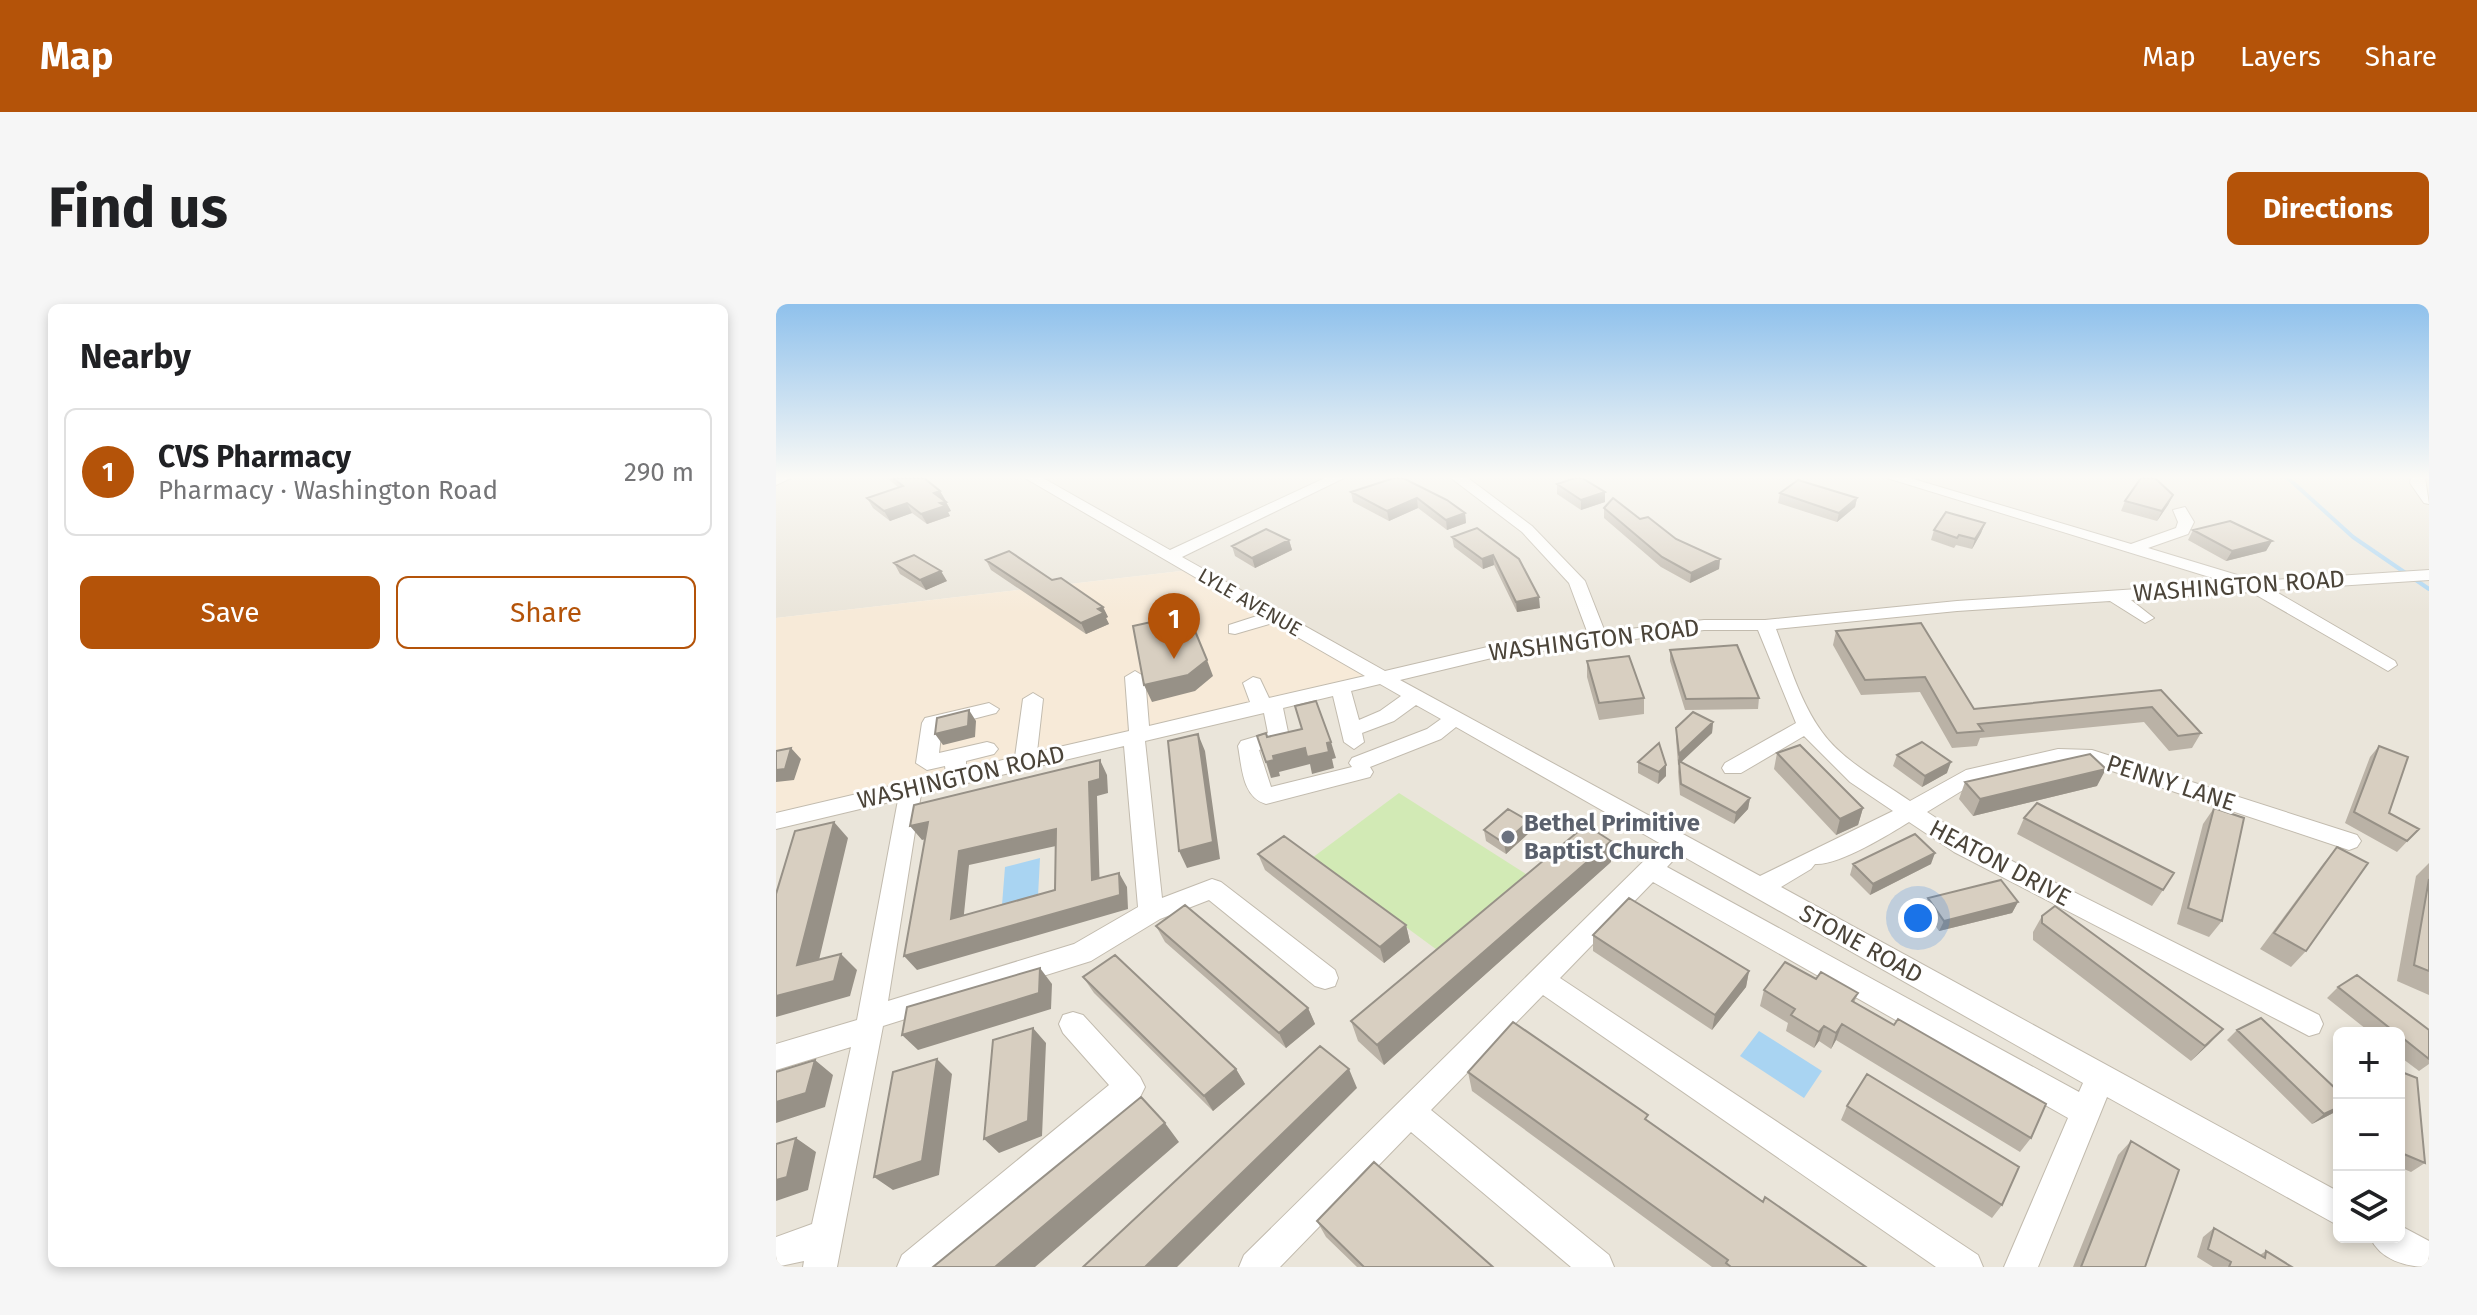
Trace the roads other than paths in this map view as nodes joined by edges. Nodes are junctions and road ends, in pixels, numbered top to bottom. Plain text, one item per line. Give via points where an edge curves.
1 (1112, 523) edge
2 (1241, 523) edge
3 (1518, 523) edge
4 (2044, 523) edge
5 (2186, 523) edge
6 (2131, 549) junction
7 (1170, 556) junction
8 (2429, 575) edge
9 (2250, 584) junction
10 (2113, 595) junction
11 (1275, 616) junction
12 (2145, 618) dead end
13 (1765, 625) junction
14 (1235, 629) dead end
15 (1598, 636) junction
16 (2388, 665) dead end
17 (1135, 677) dead end
18 (1383, 678) junction
19 (1253, 683) dead end
20 (1341, 689) junction
21 (1415, 696) junction
22 (1033, 699) dead end
23 (1267, 706) junction
24 (989, 709) dead end
25 (1455, 718) junction
26 (1808, 725) junction
27 (1137, 736) junction
28 (987, 749) dead end
29 (1357, 752) junction
30 (956, 756) junction
31 (1025, 763) junction
32 (1733, 768) dead end
33 (954, 779) junction
34 (911, 789) junction
35 (1909, 813) junction
36 (776, 821) edge
37 (2349, 841) dead end
38 (1677, 842) junction
39 (1650, 869) junction
40 (1760, 888) junction
41 (1151, 912) junction
42 (1325, 978) dead end
43 (1542, 980) junction
44 (870, 1023) junction
45 (1073, 1024) dead end
46 (2309, 1024) dead end
47 (776, 1057) edge
48 (2100, 1077) junction
49 (1410, 1112) junction
50 (2086, 1112) junction
51 (2333, 1207) edge
52 (2398, 1243) edge
53 (823, 1252) edge
54 (776, 1254) edge
55 (2429, 1260) edge
56 (914, 1267) edge
57 (1256, 1267) edge
58 (1597, 1267) edge
59 (1966, 1267) edge
60 (2021, 1267) edge

1 - 7 street, LYLE AVENUE
2 - 7 street
3 - 15 street via 1577,581
4 - 6 street
5 - 6 street via 2183,531
6 - 9 street
7 - 11 street, LYLE AVENUE
8 - 9 street, WASHINGTON ROAD
9 - 10 street, WASHINGTON ROAD
9 - 16 street
10 - 12 street
10 - 13 street, WASHINGTON ROAD
11 - 14 street
11 - 18 street, LYLE AVENUE
13 - 15 street, WASHINGTON ROAD via 1704,625
13 - 26 street, HEATON DRIVE
15 - 18 street, WASHINGTON ROAD via 1496,651
17 - 27 street
18 - 20 street, WASHINGTON ROAD
18 - 21 street, STONE ROAD
19 - 23 street
20 - 23 street, WASHINGTON ROAD
20 - 29 street
21 - 25 street, STONE ROAD
21 - 29 street via 1387,716
22 - 31 street
23 - 27 street, WASHINGTON ROAD
23 - 29 street via 1279,737 1248,746 1256,784 1266,796
24 - 30 street via 932,723 927,763
25 - 29 street via 1434,734
25 - 38 street, STONE ROAD
26 - 32 street
26 - 35 street, HEATON DRIVE via 1858,777
27 - 31 street, WASHINGTON ROAD
27 - 41 street
28 - 30 street
30 - 33 street
31 - 33 street, WASHINGTON ROAD
33 - 34 street, WASHINGTON ROAD
34 - 36 street, WASHINGTON ROAD
34 - 44 street
35 - 37 street, PENNY LANE via 1966,778 2058,756 2092,757
35 - 40 street, PENNY LANE
35 - 46 street, HEATON DRIVE via 1962,846
38 - 39 street
38 - 40 street, STONE ROAD
39 - 43 street
39 - 50 street
40 - 48 street, STONE ROAD
41 - 42 street via 1212,889
41 - 44 street via 1082,953
43 - 49 street
43 - 59 street
44 - 47 street
44 - 53 street
45 - 56 street via 1130,1087
48 - 50 street
48 - 51 street, STONE ROAD
49 - 57 street
49 - 58 street
50 - 60 street
52 - 55 street
53 - 54 street

